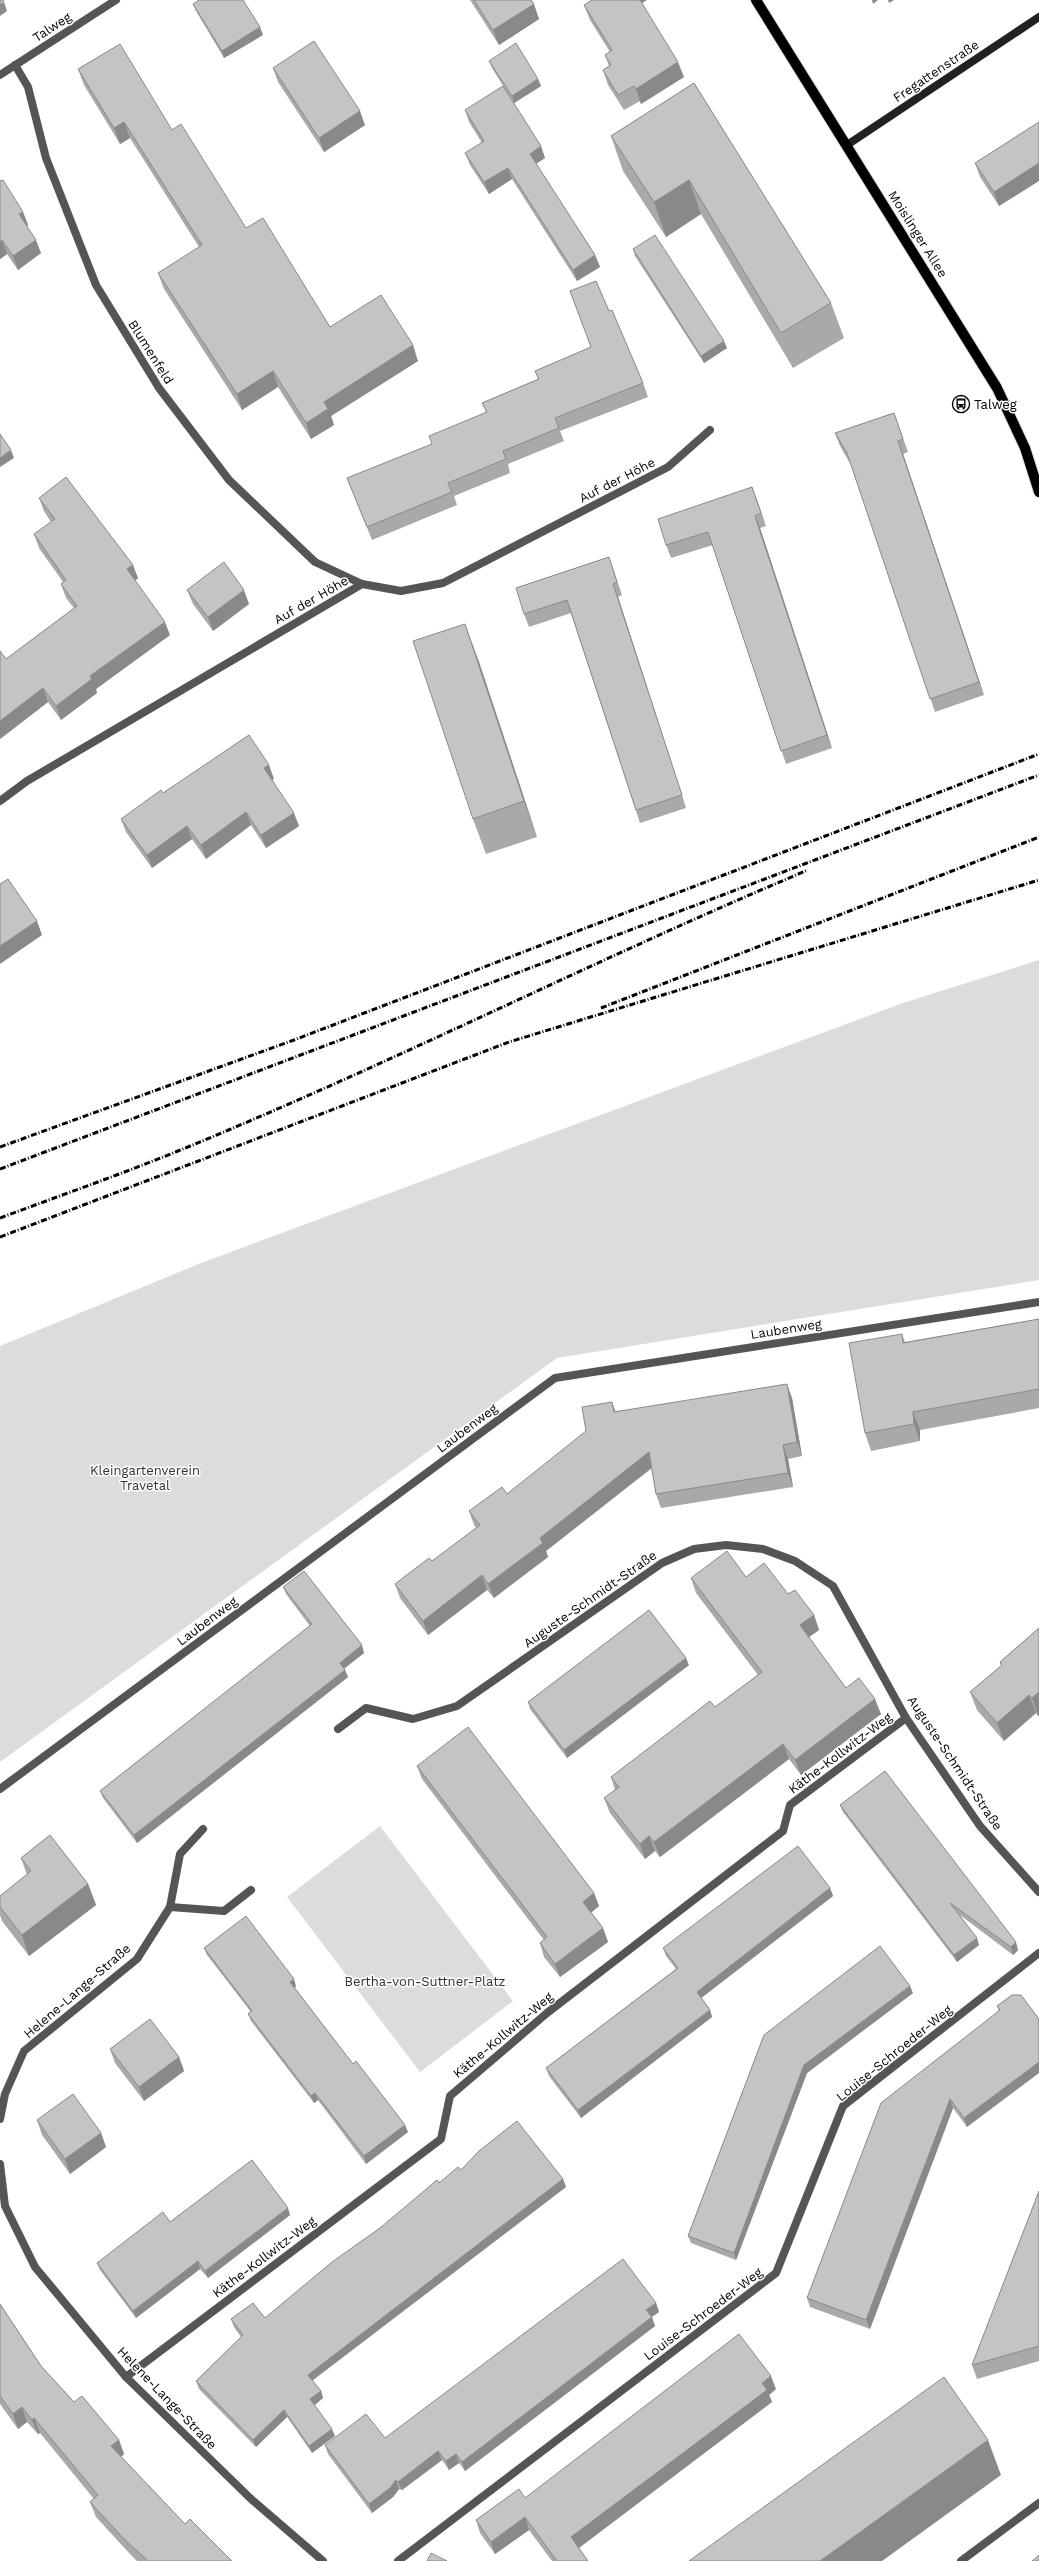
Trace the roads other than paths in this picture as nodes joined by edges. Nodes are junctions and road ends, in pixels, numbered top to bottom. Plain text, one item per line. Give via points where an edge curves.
1 (116, 0) edge
2 (756, 0) edge
3 (1039, 17) edge
4 (15, 65) junction
5 (0, 75) edge
6 (848, 145) junction
7 (710, 430) dead end
8 (1039, 492) edge
9 (362, 584) junction
10 (0, 801) edge
11 (1039, 1302) edge
12 (906, 1718) junction
13 (338, 1729) dead end
14 (0, 1789) edge
15 (203, 1829) dead end
16 (251, 1890) dead end
17 (1039, 1892) edge
18 (170, 1907) junction
19 (1039, 1953) edge
20 (0, 2119) edge
21 (0, 2164) edge
22 (126, 2376) junction
23 (1039, 2503) edge
24 (323, 2561) edge
25 (398, 2561) edge
26 (961, 2561) edge

1 - 4 street, Talweg
2 - 6 main road, Moislinger Allee
3 - 6 street, Fregattenstraße
4 - 5 street, Talweg
4 - 9 street, Blumenfeld via 28,87 46,158 96,285 159,388 229,480 271,522 315,562
6 - 8 main road, Moislinger Allee via 1004,400 1025,448
7 - 9 street, Auf der Höhe via 668,467 443,584 401,591
9 - 10 street, Auf der Höhe via 27,781
11 - 14 street, Laubenweg via 555,1378
12 - 13 street, Auguste-Schmidt-Straße via 833,1586 795,1561 763,1548 726,1545 694,1549 662,1563 457,1706 413,1719 366,1708
12 - 17 street, Auguste-Schmidt-Straße via 980,1826
12 - 22 street, Käthe-Kollwitz-Weg via 790,1805 783,1831 547,2013 450,2096 441,2139
15 - 18 street, Helene-Lange-Straße via 180,1854
16 - 18 street via 224,1911
18 - 20 street, Helene-Lange-Straße via 137,1959 24,2051 5,2094
19 - 25 street, Louise-Schroeder-Weg via 843,2106 776,2274
21 - 22 street, Helene-Lange-Straße via 5,2206 35,2267
22 - 24 street, Helene-Lange-Straße via 250,2498
23 - 26 street

